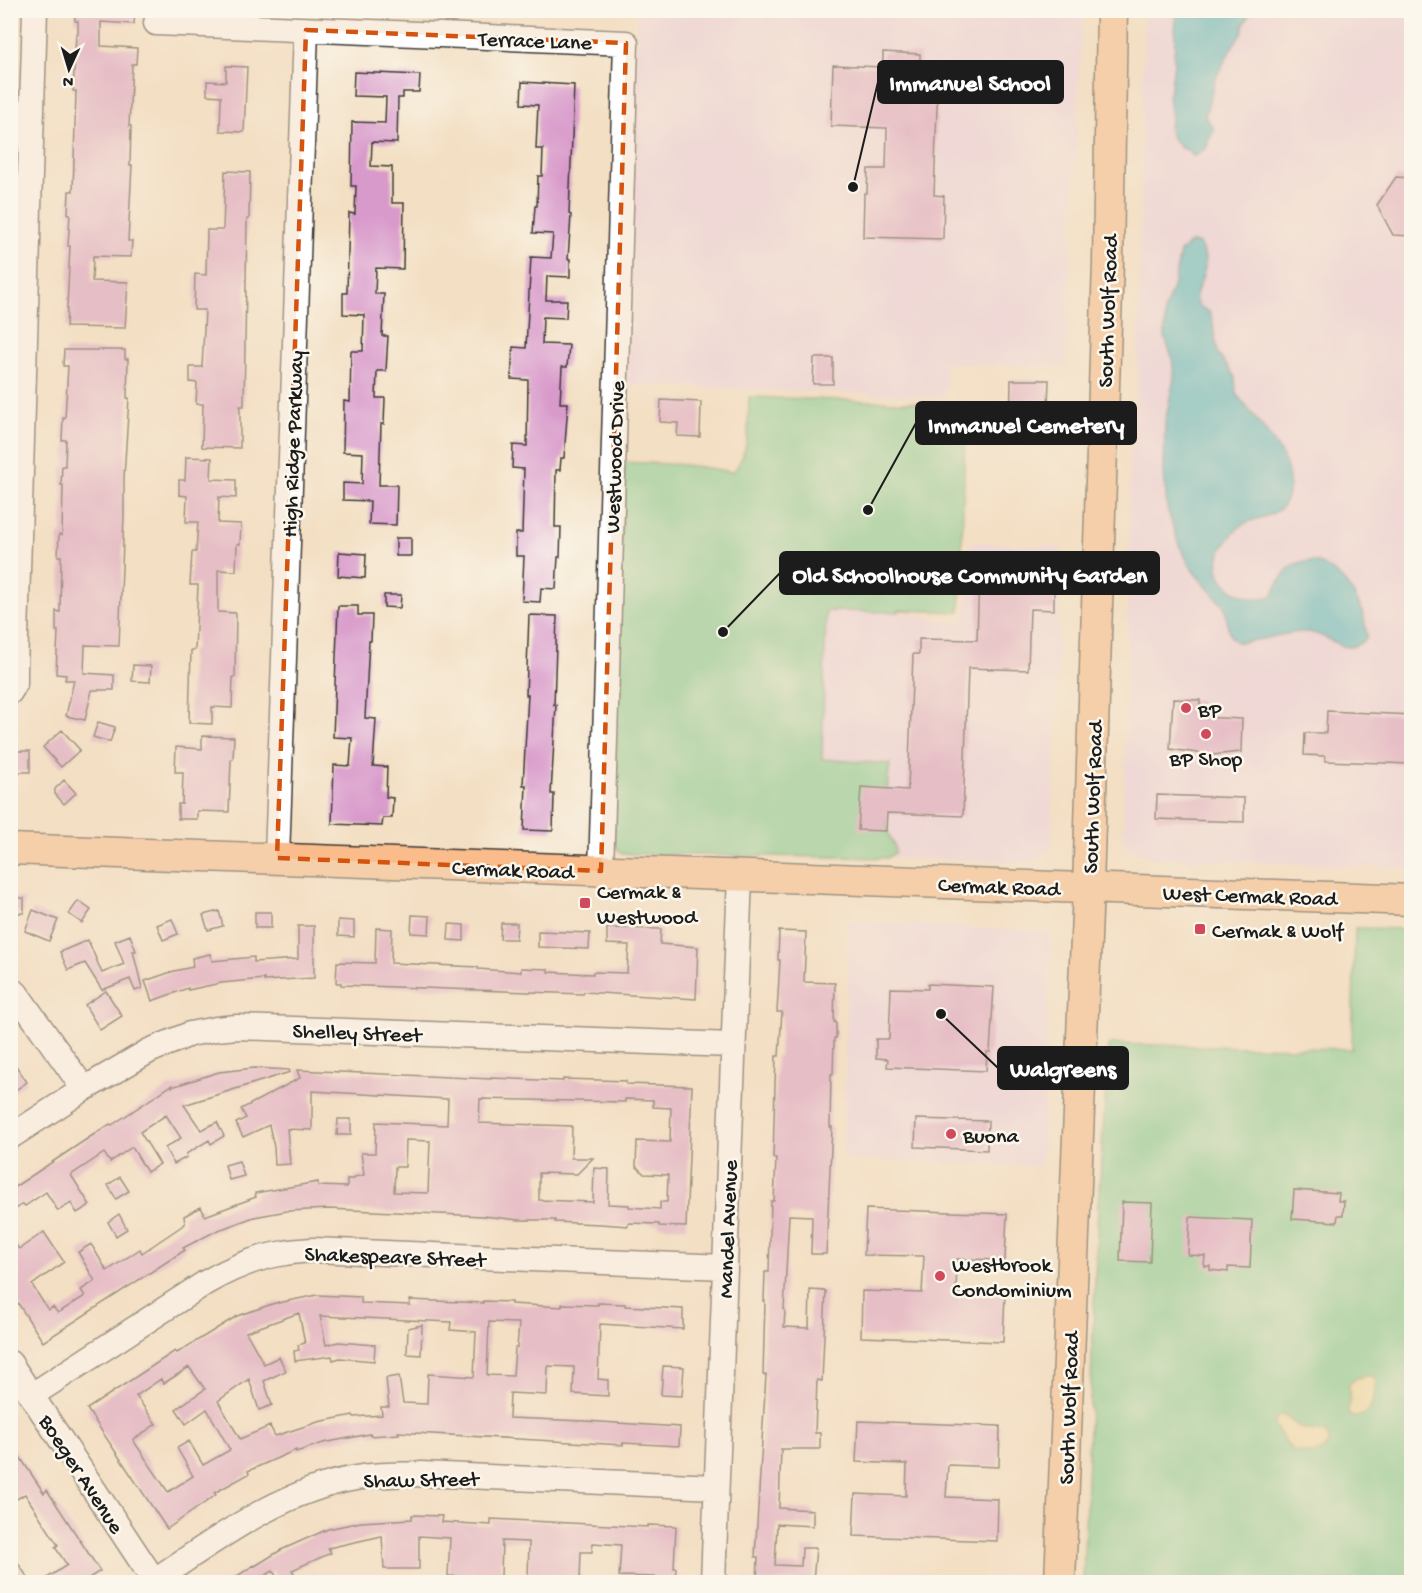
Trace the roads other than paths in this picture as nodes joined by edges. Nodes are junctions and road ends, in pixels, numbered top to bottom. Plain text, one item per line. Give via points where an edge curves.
1 (35, 10) edge
2 (1112, 10) edge
3 (156, 23) dead end
4 (306, 30) junction
5 (626, 43) joint
6 (10, 692) edge
7 (10, 849) edge
8 (277, 858) junction
9 (601, 871) junction
10 (740, 876) junction
11 (1088, 888) junction
12 (1412, 900) edge
13 (16, 993) dead end
14 (732, 1045) junction
15 (84, 1089) junction
16 (10, 1137) edge
17 (725, 1267) junction
18 (10, 1363) edge
19 (32, 1395) junction
20 (716, 1487) junction
21 (154, 1582) edge
22 (713, 1582) edge
23 (1060, 1582) edge

1 - 6 street via 15,684
2 - 11 main road, South Wolf Road via 1108,274
3 - 4 street, Terrace Lane
4 - 5 street, Terrace Lane
4 - 8 street, High Ridge Parkway
5 - 9 street, Westwood Drive
7 - 8 main road, Cermak Road
8 - 9 main road, Cermak Road
9 - 10 main road, Cermak Road
10 - 11 main road, Cermak Road
10 - 14 street, Mandel Avenue
11 - 12 main road, West Cermak Road
11 - 23 main road, South Wolf Road
13 - 15 street
14 - 15 street, Shelley Street via 237,1027 174,1040
14 - 17 street, Mandel Avenue
15 - 16 street, Shelley Street
17 - 19 street, Shakespeare Street via 313,1250 284,1253 233,1269 205,1283
17 - 20 street, Mandel Avenue
18 - 19 street, Boeger Avenue
19 - 21 street, Boeger Avenue
20 - 21 street, Shaw Street via 421,1474 356,1478 324,1485 268,1508
20 - 22 street, Mandel Avenue

